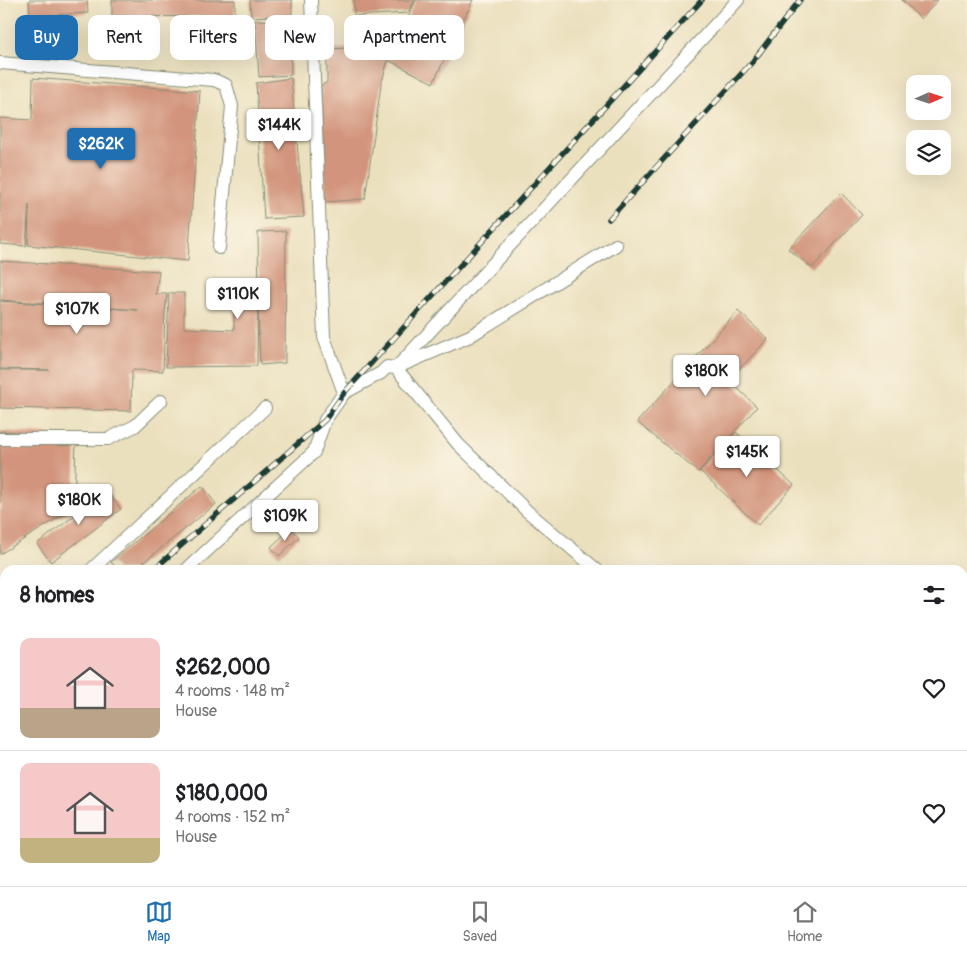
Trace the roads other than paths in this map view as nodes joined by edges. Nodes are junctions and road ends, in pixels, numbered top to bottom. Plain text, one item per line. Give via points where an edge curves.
1 (311, 0) edge
2 (738, 0) edge
3 (0, 63) edge
4 (616, 245) dead end
5 (219, 248) dead end
6 (396, 368) junction
7 (344, 393) junction
8 (161, 401) dead end
9 (265, 408) dead end
10 (0, 439) edge
11 (96, 565) edge
12 (191, 565) edge
13 (591, 565) edge

1 - 7 lane via 324,337
2 - 6 lane
3 - 5 lane via 214,80 226,85 232,106
4 - 6 lane via 470,336
6 - 7 lane via 387,367
6 - 13 lane via 458,444 527,511
7 - 12 lane via 325,420 314,452
8 - 10 lane via 135,426 108,439
9 - 11 lane

